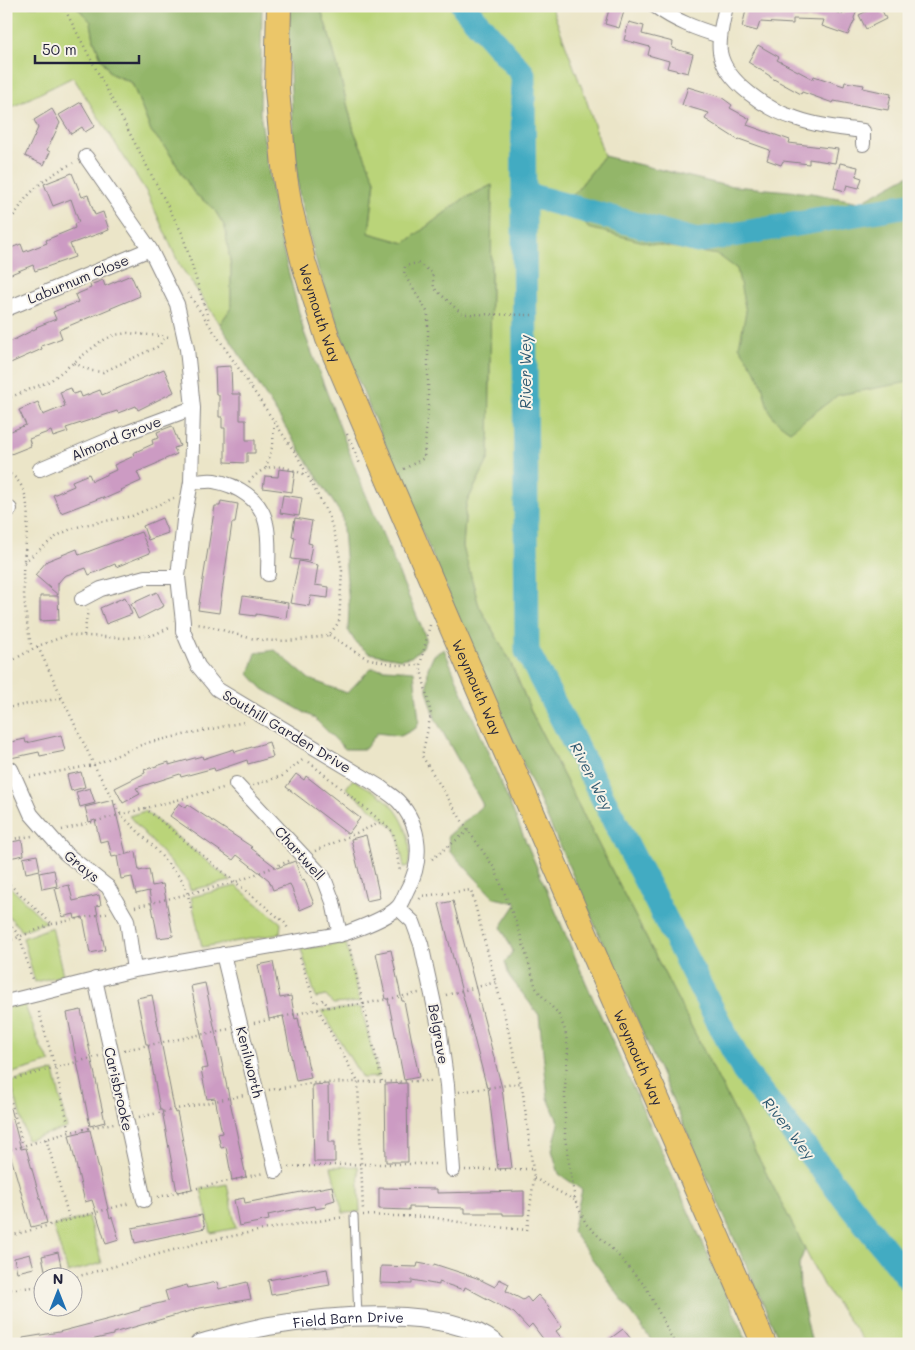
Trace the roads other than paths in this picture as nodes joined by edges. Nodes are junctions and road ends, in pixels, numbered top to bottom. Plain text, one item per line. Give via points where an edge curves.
1 (278, 6) edge
2 (655, 6) edge
3 (726, 6) edge
4 (720, 36) junction
5 (862, 144) dead end
6 (86, 157) road end
7 (150, 250) junction
8 (6, 309) edge
9 (193, 408) junction
10 (40, 469) dead end
11 (191, 482) junction
12 (268, 574) dead end
13 (178, 578) junction
14 (86, 597) road end
15 (13, 775) road end
16 (238, 786) road end
17 (402, 912) junction
18 (343, 934) junction
19 (223, 954) junction
20 (134, 970) junction
21 (94, 979) junction
22 (6, 1002) edge
23 (276, 1170) road end
24 (453, 1170) road end
25 (144, 1200) road end
26 (354, 1216) road end
27 (358, 1318) junction
28 (199, 1344) edge
29 (496, 1344) edge
30 (764, 1344) edge

1 - 30 highway, Weymouth Way via 279,119 285,177 296,234 328,339
2 - 4 street via 694,28
3 - 4 street
4 - 5 street via 720,54 724,63 744,89 793,118 863,131
6 - 7 street, Southill Garden Drive
7 - 8 street, Laburnum Close
7 - 9 street, Southill Garden Drive via 177,304 187,349
9 - 10 street, Almond Grove
9 - 11 street, Southill Garden Drive
11 - 12 street via 212,481 242,490 258,505 266,522
11 - 13 street, Southill Garden Drive
13 - 14 street via 145,578 101,589
13 - 17 street, Southill Garden Drive via 184,631 198,666 217,689 380,787 398,802 413,822 418,846 417,866
15 - 20 street, Grays via 31,814 65,853 108,887 128,920
16 - 18 street, Chartwell via 324,878
17 - 18 street
17 - 24 street, Belgrave via 413,922 432,994 447,1087
18 - 19 street
19 - 20 street
19 - 23 street, Kenilworth
20 - 21 street
21 - 22 street
21 - 25 street, Carisbrooke
26 - 27 lane
27 - 28 street, Field Barn Drive via 268,1326
27 - 29 street, Field Barn Drive via 392,1316 446,1321

